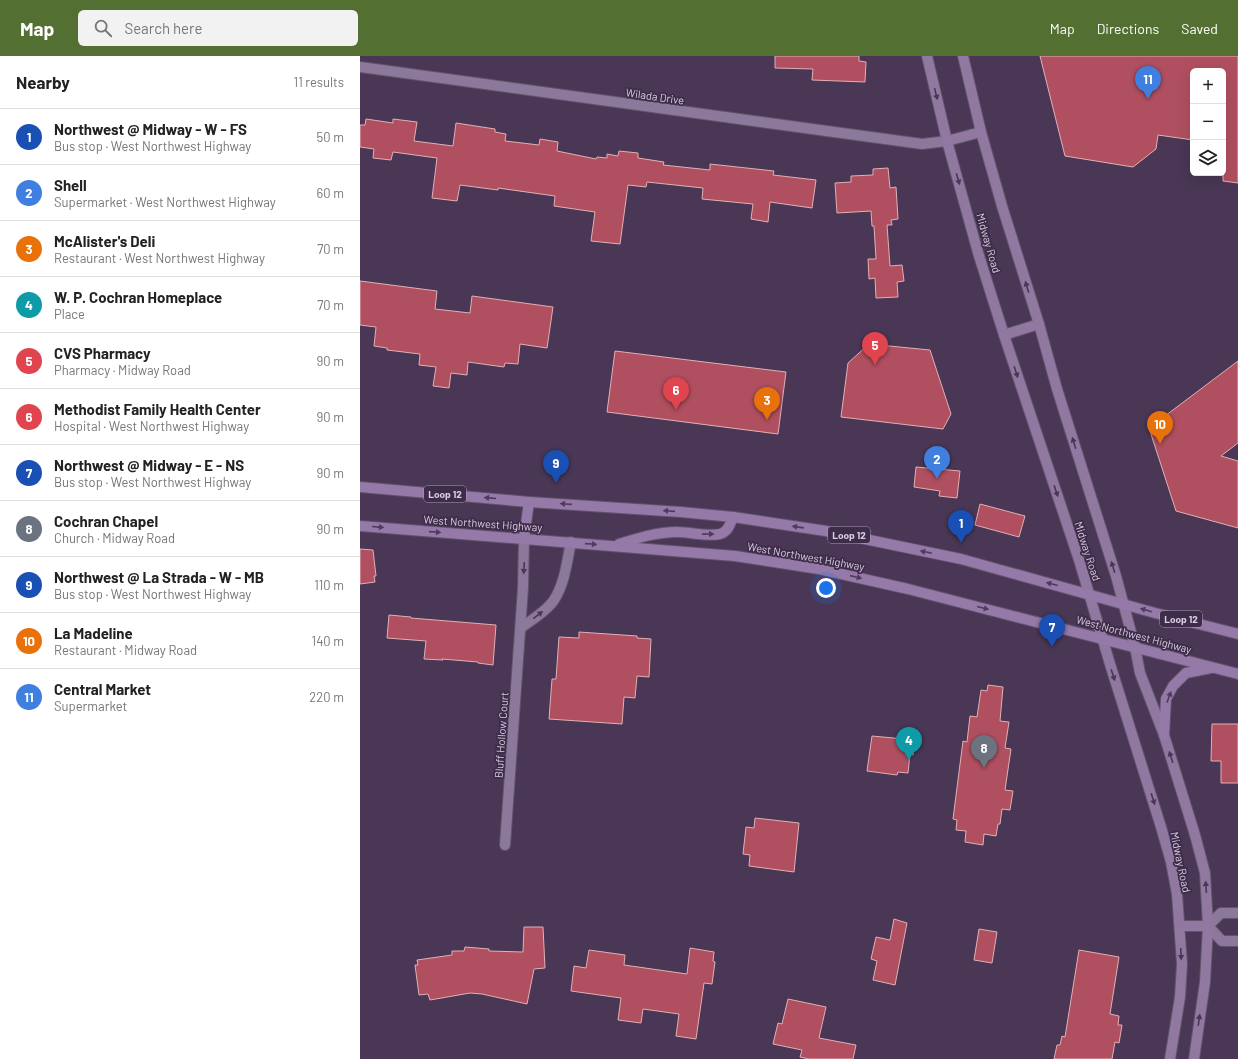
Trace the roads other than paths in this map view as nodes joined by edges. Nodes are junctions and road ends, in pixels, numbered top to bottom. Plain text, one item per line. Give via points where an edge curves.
1 (926, 56) edge
2 (963, 56) edge
3 (360, 68) edge
4 (981, 132) junction
5 (947, 142) junction
6 (1039, 324) junction
7 (1004, 335) junction
8 (360, 487) edge
9 (529, 502) junction
10 (734, 517) junction
11 (360, 526) edge
12 (524, 538) junction
13 (571, 542) junction
14 (615, 546) junction
15 (1089, 594) junction
16 (1124, 604) junction
17 (521, 628) junction
18 (1238, 634) edge
19 (1102, 638) junction
20 (1135, 647) junction
21 (1215, 668) junction
22 (1238, 674) edge
23 (1164, 735) junction
24 (505, 845) dead end
25 (1238, 912) edge
26 (1180, 926) junction
27 (1208, 926) junction
28 (1238, 941) edge
29 (1170, 1059) edge
30 (1194, 1059) edge

1 -> 5 main road, Midway Road
2 - 4 main road, Midway Road
3 - 5 street, Wilada Drive via 922,144
4 - 5 main road
6 -> 4 main road, Midway Road
5 -> 7 main road, Midway Road
6 - 7 main road
16 -> 6 main road, Midway Road
7 -> 15 main road, Midway Road
9 -> 8 main road, Loop 12
10 -> 9 main road, Loop 12
9 - 12 main road
14 -> 10 main road via 647,535 677,532 721,534 728,529
15 -> 10 main road, Loop 12 via 960,559 826,531
11 -> 12 main road, West Northwest Highway
12 - 13 main road, West Northwest Highway
12 -> 17 street, Bluff Hollow Court
13 -> 14 main road, West Northwest Highway
17 -> 13 street via 554,600 563,581
14 -> 19 main road, West Northwest Highway via 735,556 819,569
15 - 16 main road, Loop 12
15 - 19 main road, Midway Road
18 -> 16 main road, Loop 12
16 - 20 main road, Midway Road
17 - 24 street, Bluff Hollow Court
19 - 20 main road, West Northwest Highway
19 -> 26 main road, Midway Road via 1169,855
20 - 21 main road, West Northwest Highway
20 - 23 main road, Midway Road via 1140,673
21 - 22 main road, West Northwest Highway
23 -> 21 main road via 1166,699 1173,686 1186,673
27 -> 23 main road, Midway Road via 1205,873
25 - 27 street via 1221,913
26 - 27 main road
26 -> 29 main road, Midway Road via 1180,997
27 - 28 street via 1222,941
30 -> 27 main road, Midway Road via 1205,982

